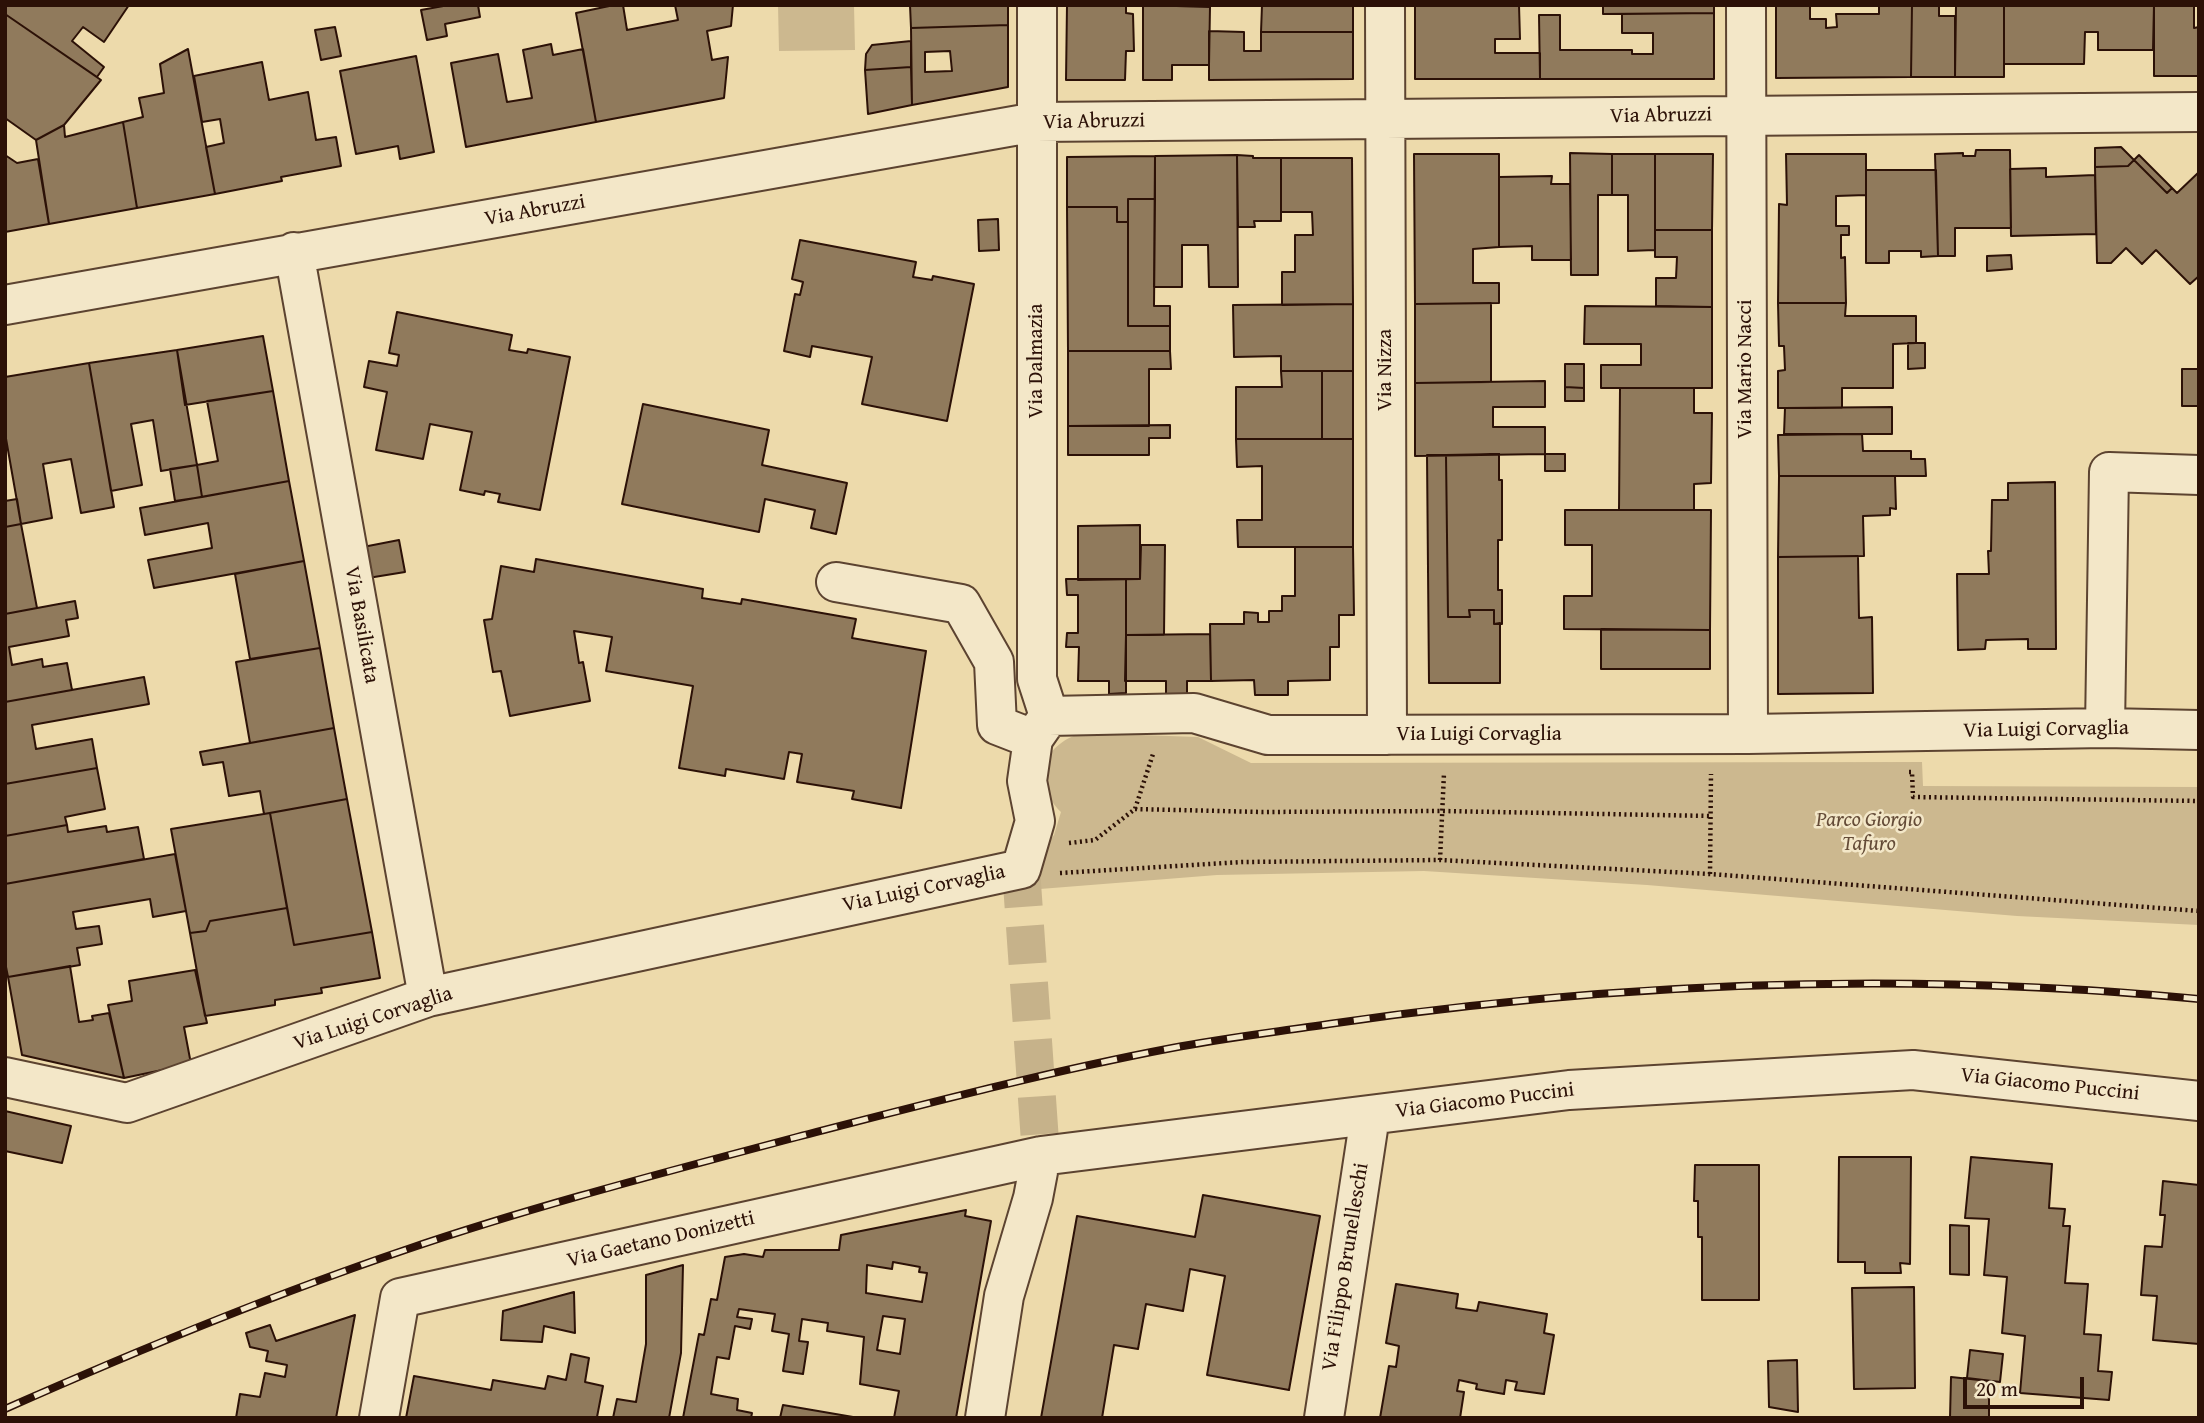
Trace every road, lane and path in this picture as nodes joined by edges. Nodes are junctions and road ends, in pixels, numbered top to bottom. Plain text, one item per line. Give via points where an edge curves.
1 (1037, 5) edge
2 (1385, 5) edge
3 (1746, 5) edge
4 (2199, 112) edge
5 (1746, 116) junction
6 (1385, 119) junction
7 (1036, 122) junction
8 (294, 252) junction
9 (5, 305) edge
10 (2199, 475) edge
11 (836, 582) dead end
12 (1041, 728) junction
13 (2105, 728) junction
14 (2199, 730) edge
15 (1748, 734) junction
16 (1387, 735) junction
17 (1166, 752) dead end
18 (1435, 768) dead end
19 (1711, 771) dead end
20 (1899, 772) dead end
21 (2199, 801) edge
22 (1135, 809) junction
23 (1442, 811) junction
24 (1711, 816) junction
25 (1069, 842) dead end
26 (1440, 860) junction
27 (1036, 871) junction
28 (1710, 874) junction
29 (2199, 911) edge
30 (428, 998) junction
31 (5, 1077) edge
32 (2199, 1101) edge
33 (1370, 1116) junction
34 (1041, 1156) junction
35 (379, 1418) edge
36 (985, 1418) edge
37 (1324, 1418) edge

1 - 7 street, Via Dalmazia
2 - 6 street, Via Nizza
3 - 5 street, Via Mario Nacci
4 - 5 street, Via Abruzzi
5 - 6 street, Via Abruzzi
5 - 15 street, Via Mario Nacci
6 - 7 street, Via Abruzzi
6 - 16 street, Via Nizza
7 - 8 street, Via Abruzzi
7 - 12 street, Via Dalmazia via 1037,679
8 - 9 street, Via Abruzzi
8 - 30 street, Via Basilicata
10 - 13 street via 2109,472
11 - 12 street via 961,604 995,662 997,725
12 - 16 street, Via Luigi Corvaglia via 1194,713 1268,735
12 - 27 street, Via Luigi Corvaglia via 1027,782 1035,821
13 - 14 street, Via Luigi Corvaglia
13 - 15 street, Via Luigi Corvaglia
15 - 16 street, Via Luigi Corvaglia
17 - 22 path via 1154,752
18 - 23 path via 1444,768
19 - 24 path
20 - 21 path via 1912,772 1913,797
22 - 23 path
22 - 25 path via 1095,840
23 - 24 path
23 - 26 path
24 - 28 path
26 - 27 path
26 - 28 path
27 - 30 street, Via Luigi Corvaglia
28 - 29 path
30 - 31 street, Via Luigi Corvaglia via 127,1103
32 - 33 street, Via Giacomo Puccini via 1913,1070 1569,1090
33 - 34 street, Via Giacomo Puccini
33 - 37 street, Via Filippo Brunelleschi
34 - 35 street, Via Gaetano Donizetti via 400,1298
34 - 36 street via 1004,1296

